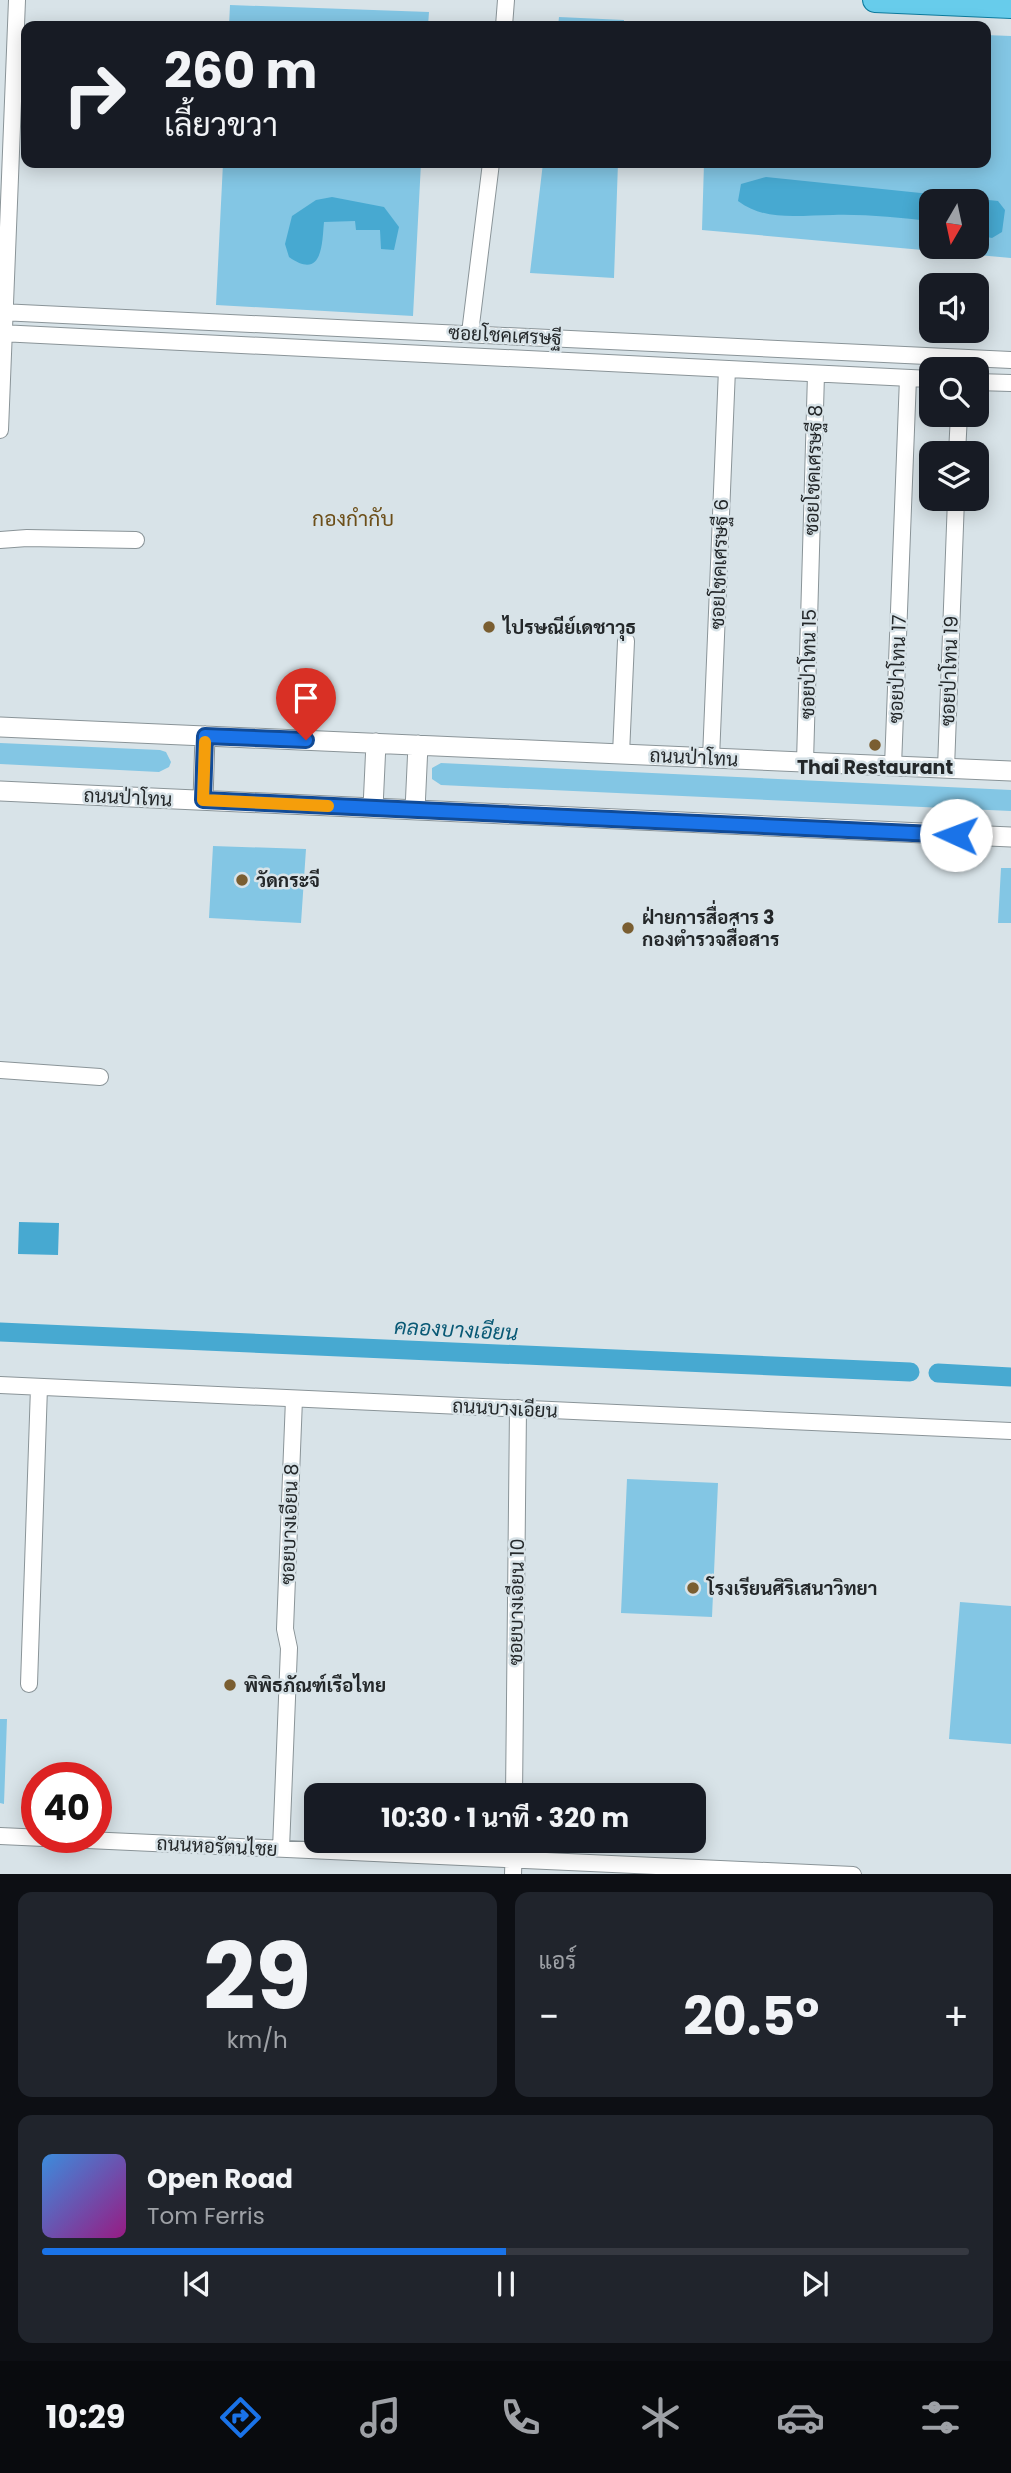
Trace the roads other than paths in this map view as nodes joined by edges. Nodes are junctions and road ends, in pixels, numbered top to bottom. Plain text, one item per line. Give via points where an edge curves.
1 (17, 0) edge
2 (506, 0) edge
3 (875, 0) edge
4 (1011, 6) edge
5 (504, 21) edge
6 (490, 168) edge
7 (3, 311) edge
8 (380, 329) junction
9 (2, 333) edge
10 (470, 333) junction
11 (379, 352) junction
12 (1011, 360) edge
13 (727, 369) junction
14 (816, 374) junction
15 (908, 378) junction
16 (919, 378) edge
17 (989, 382) edge
18 (1011, 383) edge
19 (0, 430) edge
20 (956, 511) edge
21 (0, 540) edge
22 (136, 540) dead end
23 (810, 566) joint
24 (626, 641) dead end
25 (0, 727) edge
26 (205, 736) junction
27 (376, 743) junction
28 (418, 745) junction
29 (621, 754) junction
30 (711, 758) junction
31 (805, 762) junction
32 (893, 766) junction
33 (946, 768) junction
34 (1011, 771) edge
35 (0, 791) edge
36 (203, 800) junction
37 (373, 808) junction
38 (415, 810) junction
39 (1011, 837) edge
40 (0, 1070) edge
41 (100, 1077) dead end
42 (0, 1385) edge
43 (39, 1387) junction
44 (294, 1399) junction
45 (518, 1408) junction
46 (1011, 1431) edge
47 (29, 1684) dead end
48 (514, 1783) edge
49 (0, 1836) edge
50 (281, 1849) junction
51 (514, 1867) edge
52 (853, 1874) edge

1 - 7 street
2 - 5 street
3 - 4 main road
6 - 10 street
7 - 8 street, ซอยโชคเศรษฐี
7 - 9 street
8 - 10 street, ซอยโชคเศรษฐี
8 - 11 street
9 - 11 street, ซอยโชคเศรษฐี
9 - 19 street
10 - 12 street, ซอยโชคเศรษฐี
11 - 13 street, ซอยโชคเศรษฐี
13 - 14 street, ซอยโชคเศรษฐี
13 - 30 street, ซอยโชคเศรษฐี 6
14 - 15 street, ซอยโชคเศรษฐี
14 - 23 street, ซอยโชคเศรษฐี 8
15 - 16 street, ซอยโชคเศรษฐี
15 - 32 street, ซอยป่าโทน 17
17 - 18 street
20 - 33 street, ซอยป่าโทน 19
21 - 22 street
23 - 31 street, ซอยป่าโทน 15
24 - 29 street
25 - 26 street, ถนนป่าโทน
26 - 27 street, ถนนป่าโทน
26 - 36 street
27 - 28 street, ถนนป่าโทน
27 - 37 street
28 - 29 street, ถนนป่าโทน
28 - 38 street
29 - 30 street, ถนนป่าโทน
30 - 31 street, ถนนป่าโทน
31 - 32 street, ถนนป่าโทน
32 - 33 street, ถนนป่าโทน
33 - 34 street, ถนนป่าโทน
35 - 36 street, ถนนป่าโทน
36 - 37 street, ถนนป่าโทน
37 - 38 street, ถนนป่าโทน
38 - 39 street, ถนนป่าโทน
40 - 41 street
42 - 43 street, ถนนบางเอียน
43 - 44 street, ถนนบางเอียน
43 - 47 street
44 - 45 street, ถนนบางเอียน
44 - 50 street, ซอยบางเอียน 8
45 - 46 street, ถนนบางเอียน
45 - 48 street, ซอยบางเอียน 10
49 - 50 street, ถนนหอรัตนไชย
50 - 51 street, ถนนหอรัตนไชย
51 - 52 street, ถนนหอรัตนไชย

